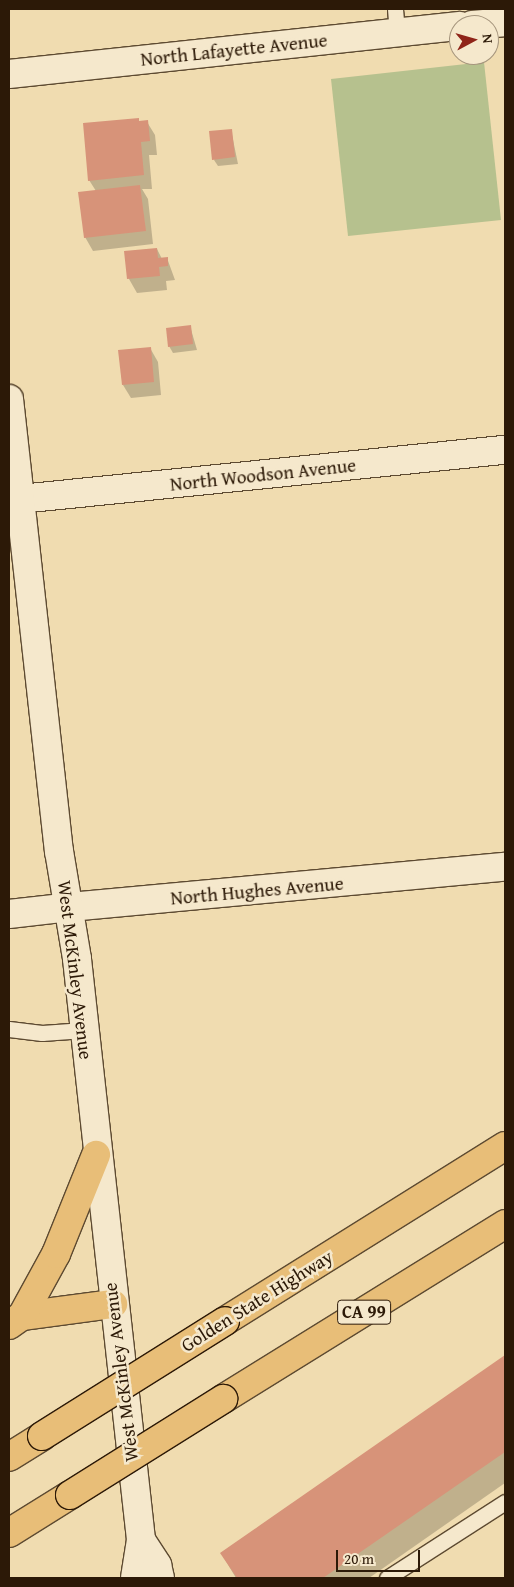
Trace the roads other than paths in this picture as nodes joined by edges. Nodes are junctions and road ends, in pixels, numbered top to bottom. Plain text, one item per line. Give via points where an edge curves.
1 (396, 21) edge
2 (449, 25) edge
3 (9, 74) edge
4 (9, 399) edge
5 (505, 450) edge
6 (20, 499) junction
7 (505, 867) edge
8 (70, 907) junction
9 (9, 914) edge
10 (9, 1029) edge
11 (84, 1030) junction
12 (505, 1146) edge
13 (96, 1155) junction
14 (505, 1224) edge
15 (113, 1304) junction
16 (15, 1320) edge
17 (9, 1457) edge
18 (505, 1502) edge
19 (9, 1533) edge
20 (140, 1540) junction
21 (135, 1578) edge
22 (160, 1578) edge
23 (387, 1578) edge

1 - 2 street, North Lafayette Avenue
1 - 3 street, North Lafayette Avenue
4 - 6 street, West McKinley Avenue
5 - 6 street, North Woodson Avenue
6 - 8 street, West McKinley Avenue via 59,850
7 - 8 street, North Hughes Avenue
8 - 9 street, North Hughes Avenue
8 - 11 street, West McKinley Avenue
10 - 11 lane via 42,1033
11 - 13 street, West McKinley Avenue
12 - 17 highway, Golden State Highway, bridge
13 - 15 street, West McKinley Avenue
13 - 16 highway via 56,1254
14 - 19 highway, CA 99, bridge
15 - 16 highway
15 - 20 street, West McKinley Avenue
18 - 23 lane
20 - 21 street, West McKinley Avenue
20 - 22 street, West McKinley Avenue via 157,1565

